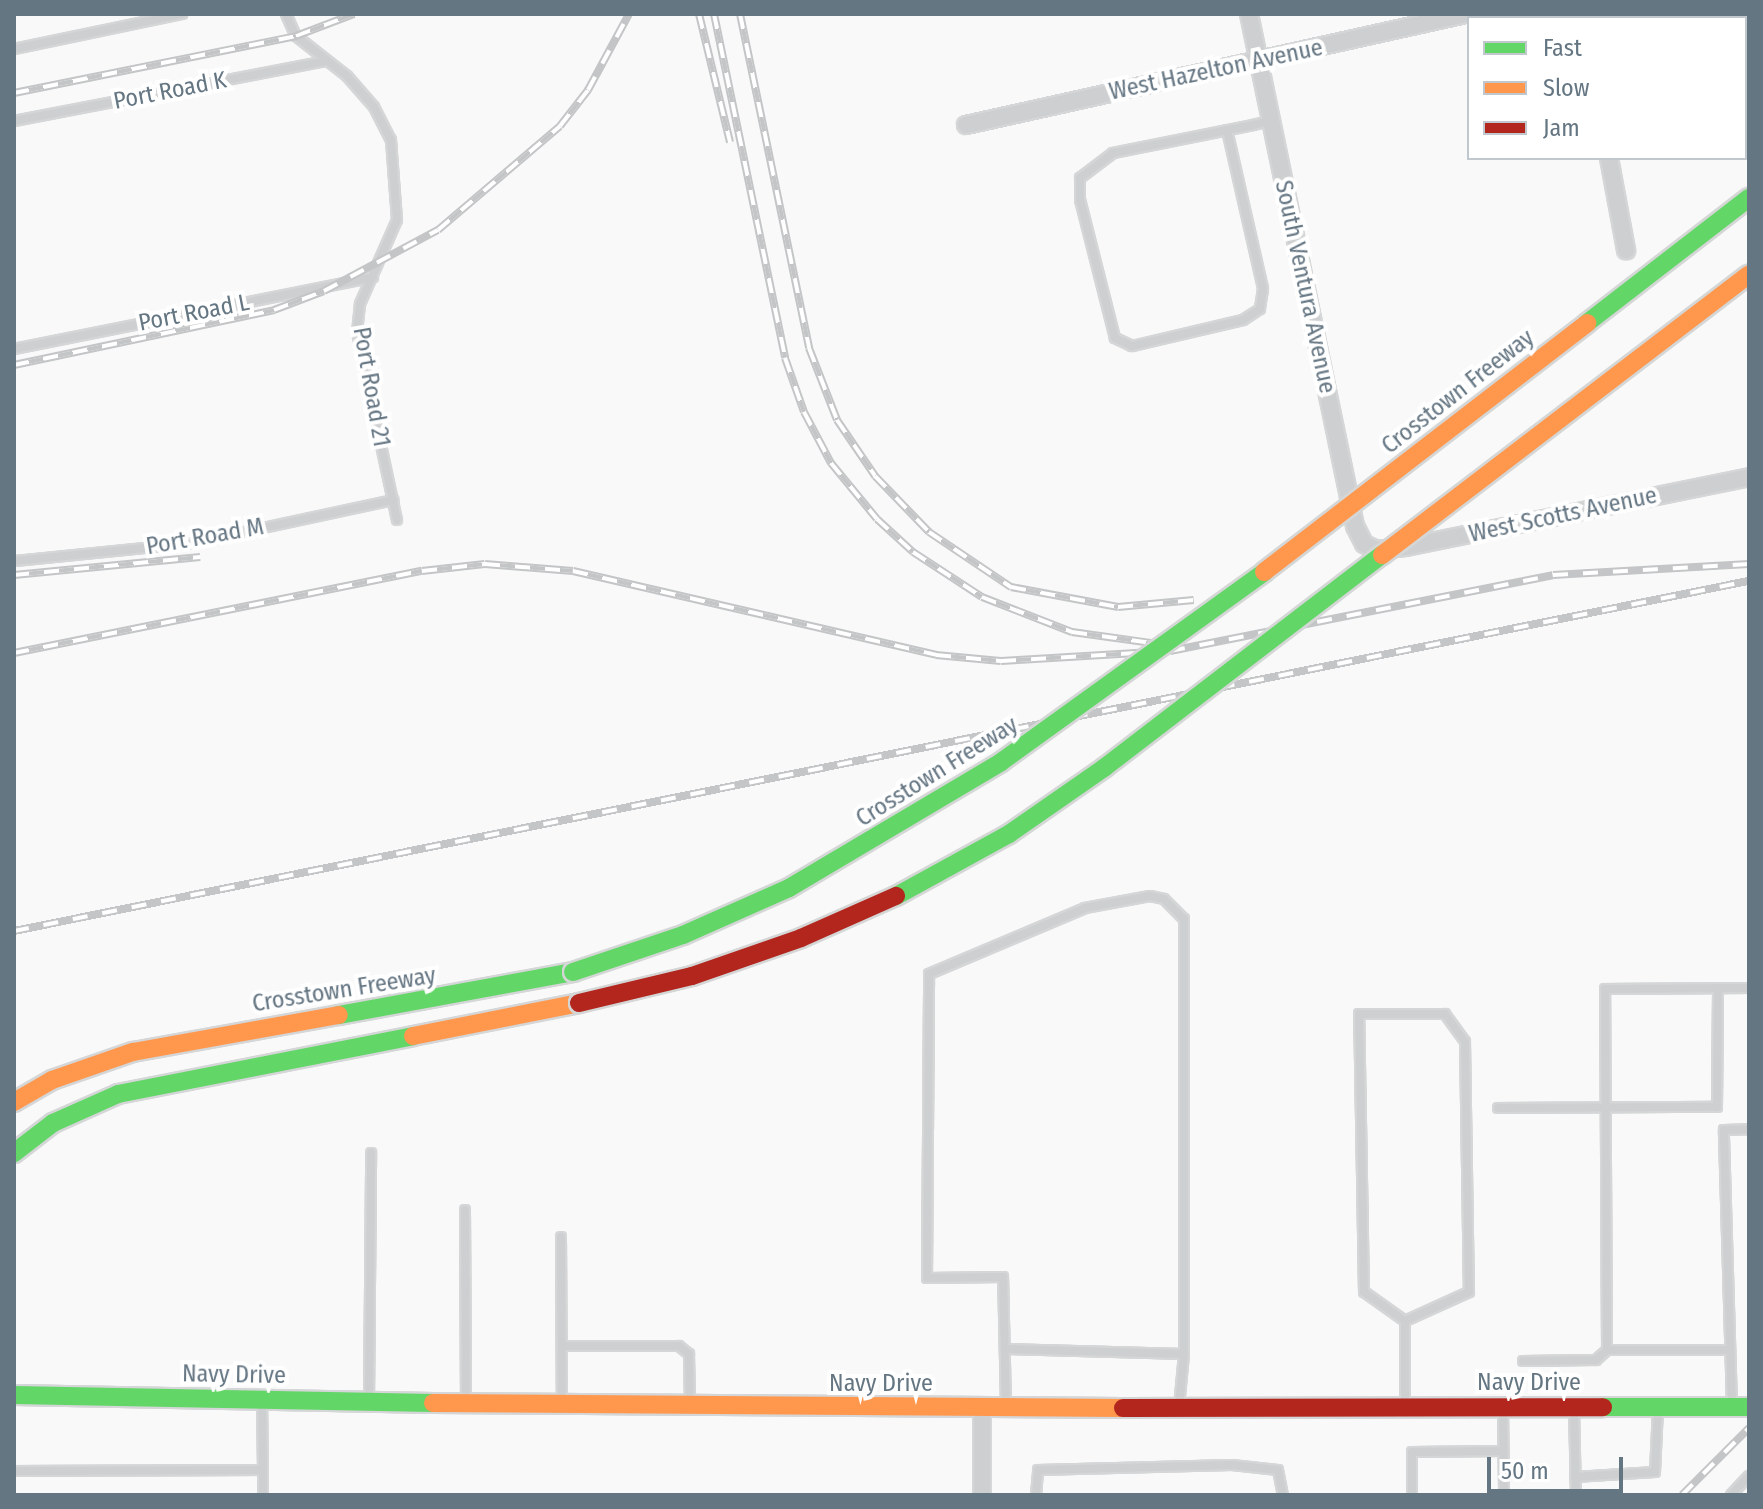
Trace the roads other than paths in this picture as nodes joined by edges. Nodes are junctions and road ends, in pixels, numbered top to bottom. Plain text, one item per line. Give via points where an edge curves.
1 (182, 14) edge
2 (286, 14) edge
3 (1249, 14) edge
4 (1466, 14) edge
5 (14, 49) edge
6 (325, 61) junction
7 (1259, 62) junction
8 (14, 121) edge
9 (1271, 121) junction
10 (966, 125) dead end
11 (1227, 130) junction
12 (1609, 160) edge
13 (1749, 198) edge
14 (1626, 250) dead end
15 (1749, 274) edge
16 (373, 277) junction
17 (14, 349) edge
18 (1749, 477) edge
19 (393, 500) junction
20 (397, 520) dead end
21 (1377, 550) joint
22 (14, 561) edge
23 (1718, 988) junction
24 (1749, 988) edge
25 (14, 1102) edge
26 (1498, 1108) dead end
27 (1606, 1108) junction
28 (1749, 1129) edge
29 (14, 1153) edge
30 (371, 1153) dead end
31 (465, 1210) dead end
32 (561, 1237) dead end
33 (1405, 1321) junction
34 (562, 1346) junction
35 (1006, 1349) junction
36 (1607, 1350) junction
37 (1730, 1350) junction
38 (1184, 1354) junction
39 (1523, 1361) dead end
40 (14, 1395) edge
41 (262, 1399) junction
42 (369, 1401) junction
43 (466, 1404) junction
44 (562, 1406) junction
45 (1405, 1407) junction
46 (1503, 1407) junction
47 (1574, 1407) junction
48 (1658, 1407) junction
49 (1740, 1407) edge
50 (690, 1408) junction
51 (982, 1408) junction
52 (1006, 1408) junction
53 (1179, 1408) junction
54 (1504, 1451) junction
55 (263, 1470) junction
56 (14, 1471) edge
57 (1749, 1476) edge
58 (1575, 1477) junction
59 (263, 1495) edge
60 (982, 1495) edge
61 (1036, 1495) edge
62 (1283, 1495) edge
63 (1412, 1495) edge
64 (1504, 1495) edge
65 (1576, 1495) edge
66 (1731, 1495) edge

1 - 5 lane
2 - 6 lane, Port Road 21 via 296,36
3 - 7 street, South Ventura Avenue
4 - 7 street, West Hazelton Avenue
6 - 8 lane, Port Road K
6 - 16 lane, Port Road 21 via 347,76 374,107 391,140 397,220
7 - 9 street, South Ventura Avenue
7 - 10 street, West Hazelton Avenue
9 - 11 lane
9 - 21 street, South Ventura Avenue via 1355,526 1364,544
11 - 11 lane via 1113,153 1080,178 1080,200 1115,338 1132,346 1243,320 1260,309 1263,289
12 - 14 street
13 - 25 main road, Crosstown Freeway, bridge via 1178,638 1001,762 789,888 683,935 573,972 133,1052 52,1080
15 - 29 main road, bridge via 1104,768 1009,834 907,891 801,938 692,976 118,1094 53,1123
16 - 17 lane, Port Road L
16 - 19 lane, Port Road 21 via 360,304 357,332
18 - 21 street, West Scotts Avenue
19 - 20 lane, Port Road 21
19 - 22 lane, Port Road M via 193,543
23 - 24 lane
23 - 27 lane via 1717,1107
23 - 27 lane via 1605,989
26 - 27 lane
27 - 36 lane
28 - 37 lane via 1724,1130
30 - 42 lane
31 - 43 lane
32 - 34 lane
33 - 33 lane via 1469,1292 1465,1042 1445,1014 1359,1014 1364,1292
33 - 45 lane
34 - 44 lane
34 - 50 lane via 679,1346 689,1354
35 - 38 lane
35 - 38 lane via 1003,1277 927,1278 929,974 1085,908 1150,896 1164,899 1184,919
35 - 52 lane
36 - 37 lane
36 - 39 lane via 1596,1360
37 - 49 lane
38 - 53 lane
40 - 41 main road, Navy Drive
41 - 42 main road, Navy Drive
41 - 55 lane
42 - 43 main road, Navy Drive
43 - 44 main road, Navy Drive
44 - 50 main road, Navy Drive
45 - 46 main road, Navy Drive
45 - 53 main road, Navy Drive
46 - 47 main road, Navy Drive
46 - 54 lane
47 - 48 main road, Navy Drive
47 - 58 lane
48 - 49 main road, Navy Drive
48 - 58 lane via 1655,1472
50 - 51 main road, Navy Drive
51 - 52 main road, Navy Drive
51 - 60 street
52 - 53 main road, Navy Drive
54 - 63 lane via 1412,1452
54 - 64 lane
55 - 56 lane
55 - 59 lane
57 - 66 lane
58 - 65 lane
61 - 62 lane via 1038,1470 1232,1465 1278,1470

